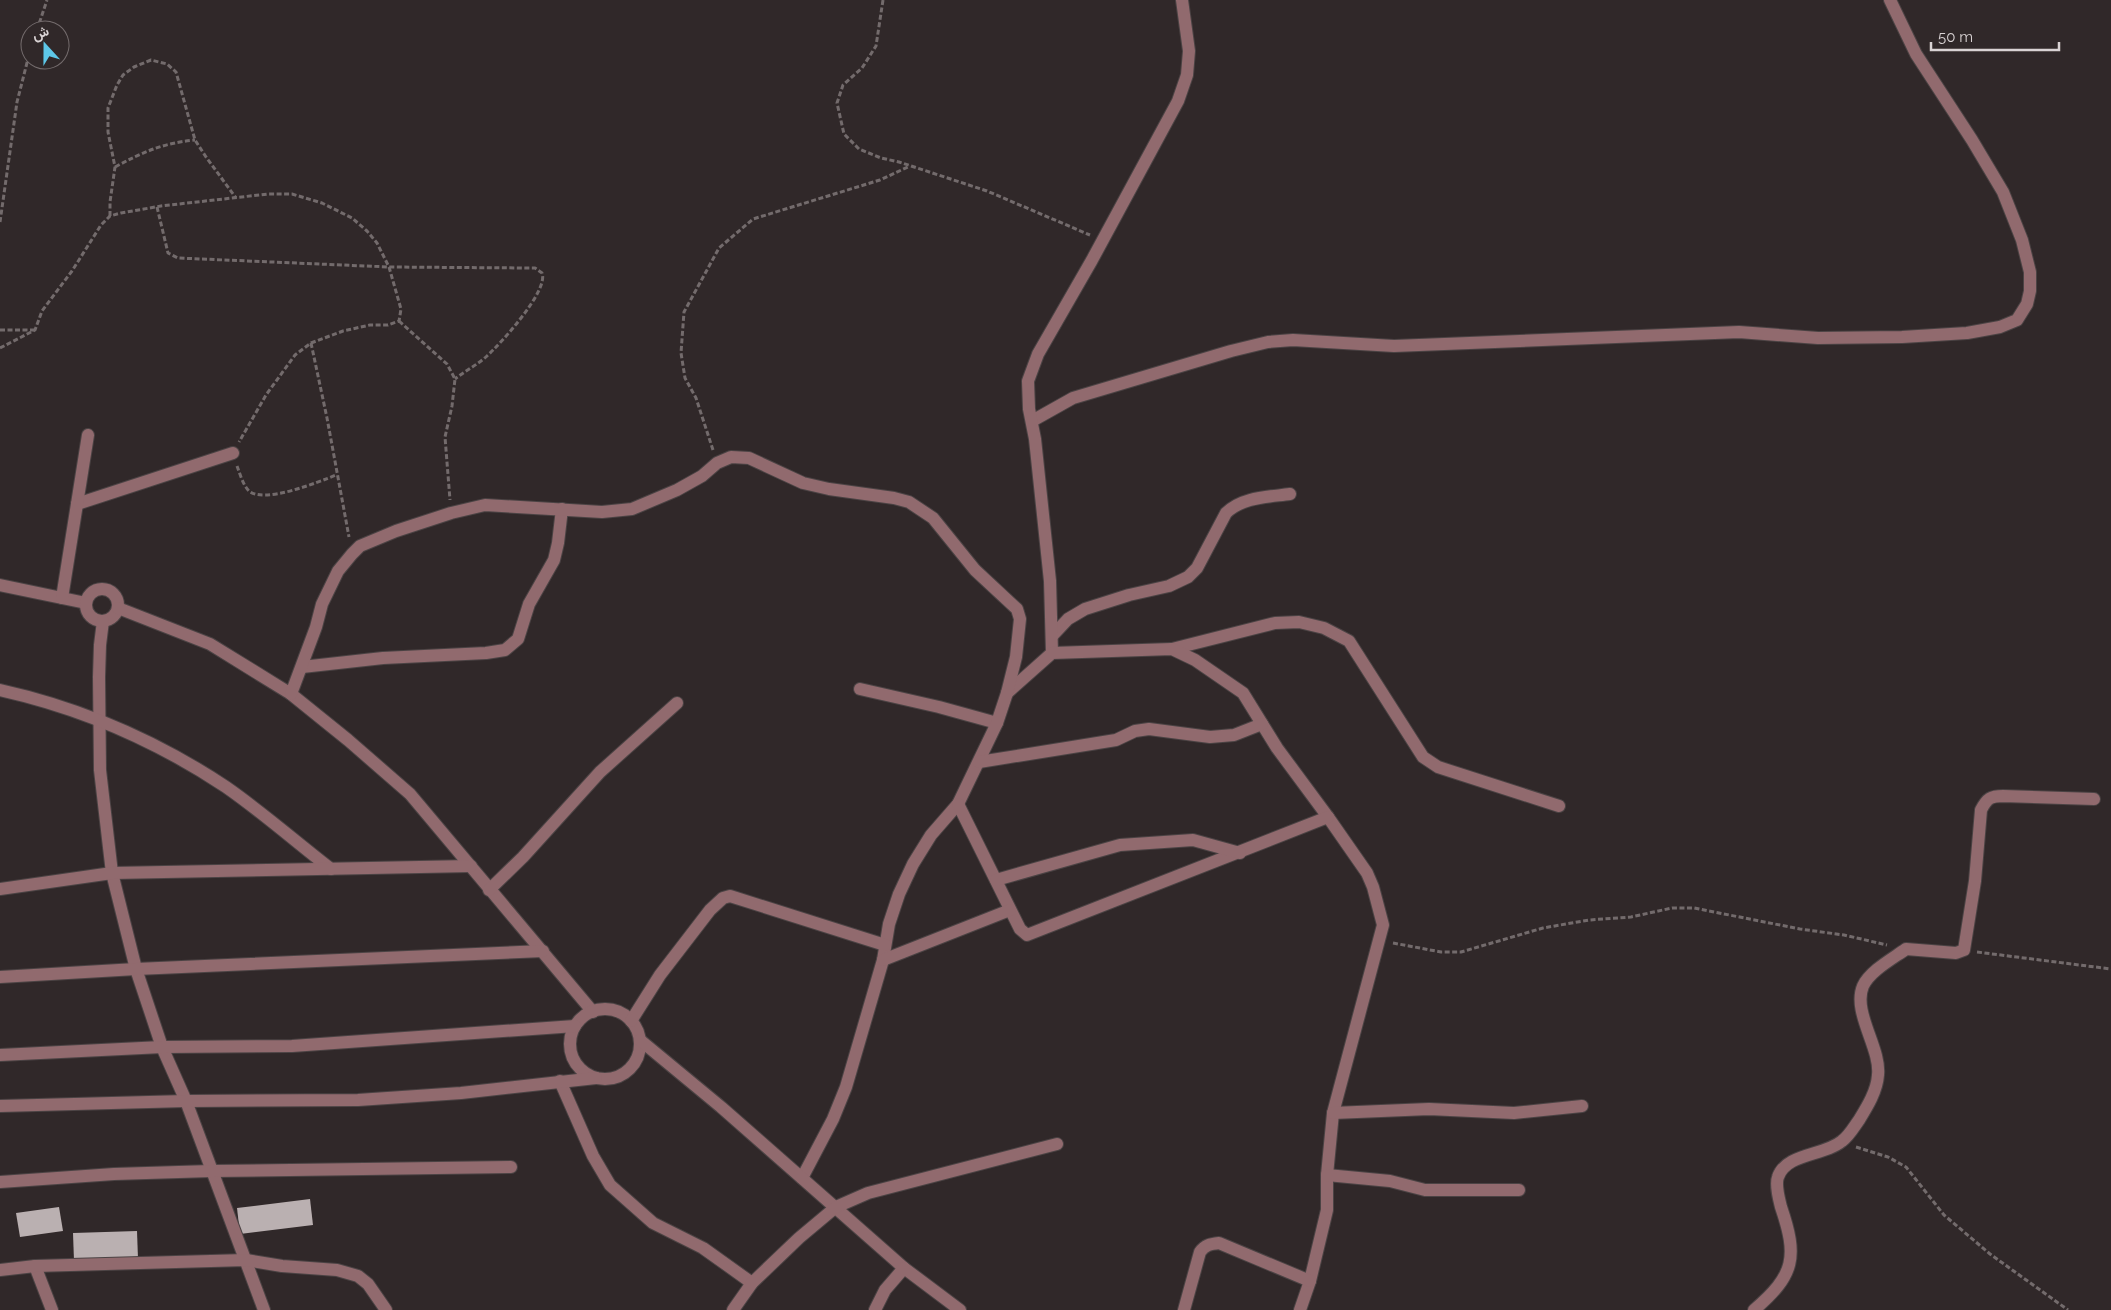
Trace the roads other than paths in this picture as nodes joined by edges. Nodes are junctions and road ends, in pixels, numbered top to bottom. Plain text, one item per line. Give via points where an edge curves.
1 (1182, 0) edge
2 (1890, 0) edge
3 (1032, 421) junction
4 (88, 435) dead end
5 (233, 453) road end
6 (1290, 494) dead end
7 (77, 504) junction
8 (562, 510) junction
9 (0, 585) edge
10 (62, 598) junction
11 (86, 603) junction
12 (118, 608) junction
13 (103, 621) junction
14 (1053, 635) junction
15 (1172, 649) junction
16 (1052, 653) junction
17 (302, 667) junction
18 (0, 690) edge
19 (860, 690) dead end
20 (1007, 693) junction
21 (291, 694) junction
22 (677, 703) dead end
23 (100, 719) junction
24 (997, 724) junction
25 (1262, 724) junction
26 (979, 762) junction
27 (2094, 799) dead end
28 (958, 804) junction
29 (1559, 806) dead end
30 (1328, 816) junction
31 (1240, 852) junction
32 (471, 866) junction
33 (331, 869) junction
34 (112, 873) junction
35 (996, 880) junction
36 (0, 888) edge
37 (489, 890) junction
38 (1010, 910) junction
39 (885, 945) junction
40 (543, 951) junction
41 (883, 960) junction
42 (136, 969) junction
43 (0, 977) edge
44 (593, 1012) junction
45 (631, 1021) junction
46 (575, 1026) junction
47 (640, 1040) junction
48 (162, 1046) junction
49 (0, 1055) edge
50 (596, 1078) junction
51 (560, 1082) junction
52 (186, 1101) junction
53 (0, 1106) edge
54 (1582, 1106) dead end
55 (1333, 1113) junction
56 (1057, 1144) dead end
57 (511, 1167) dead end
58 (211, 1172) junction
59 (1327, 1175) junction
60 (802, 1178) junction
61 (0, 1182) edge
62 (1519, 1190) dead end
63 (836, 1207) junction
64 (246, 1260) junction
65 (35, 1266) junction
66 (904, 1268) junction
67 (0, 1270) edge
68 (1310, 1281) junction
69 (752, 1284) junction
70 (52, 1310) edge
71 (264, 1310) edge
72 (386, 1310) edge
73 (733, 1310) edge
74 (875, 1310) edge
75 (960, 1310) edge
76 (1184, 1310) edge
77 (1300, 1310) edge
78 (1754, 1310) edge

1 - 3 street via 1189,50 1187,75 1178,100 1038,354 1028,381
2 - 3 street via 1916,54 2003,192 2022,240 2030,272 2027,304 2017,320 2000,328 1902,337 1818,338 1739,332 1394,346 1293,340 1268,342 1073,398
3 - 14 street
4 - 7 street
5 - 7 street
6 - 14 street via 1233,506 1226,512 1198,568 1188,577 1169,586 1084,609 1068,619
7 - 10 street
8 - 17 street via 485,505 396,531 360,546 338,571 322,604
8 - 17 street via 554,560 529,604 518,639 505,650
8 - 20 street via 602,512 632,509 694,481 730,457 749,458 803,482 829,489 909,502 933,518 975,570 1017,609 1020,635
9 - 10 street
10 - 11 street
11 - 12 street via 91,594 101,589 117,599
11 - 13 street via 91,616
12 - 13 street via 112,617
12 - 21 street via 210,644
13 - 23 street
14 - 16 street
15 - 16 street
15 - 25 street via 1243,693
15 - 29 street via 1275,623 1299,622 1324,628 1348,641 1423,757 1438,768
16 - 20 street
17 - 21 street
18 - 23 street
19 - 24 street
20 - 24 street
21 - 32 street via 410,794
22 - 37 street via 600,772
23 - 33 street via 162,749 226,787
23 - 34 street via 100,770
24 - 26 street
25 - 26 street via 1234,736 1210,737 1149,729 1135,731 1116,740
25 - 30 street
26 - 28 street
27 - 78 street via 1992,796 1985,801 1981,810 1975,881 1964,950 1956,953 1906,949 1872,974 1863,986 1860,998 1876,1053 1878,1075 1869,1104 1842,1142 1782,1168 1777,1180 1779,1200 1791,1234 1791,1261 1784,1279
28 - 35 street
28 - 39 street via 913,864 899,894
30 - 31 street
30 - 55 street via 1367,873 1383,926
31 - 35 street via 1194,840 1120,845
31 - 38 street via 1027,935
32 - 33 street
32 - 37 street
33 - 34 street
34 - 36 street
34 - 42 street
35 - 38 street
37 - 40 street
38 - 41 street
39 - 41 street
39 - 45 street via 730,896 723,898 660,975
40 - 42 street
40 - 44 street
41 - 60 street via 846,1086 833,1119
42 - 43 street
42 - 48 street
44 - 45 street via 613,1010
44 - 46 street
45 - 47 street
46 - 48 street via 292,1046
46 - 50 street via 570,1038 570,1052 584,1073
47 - 50 street via 639,1054 633,1066 610,1079
47 - 60 street
48 - 49 street
48 - 52 street
50 - 51 street
51 - 52 street via 358,1100
51 - 69 street via 593,1156 610,1185 653,1224 703,1248
52 - 53 street
52 - 58 street
54 - 55 street via 1514,1113 1429,1109
55 - 59 street
56 - 63 street via 868,1193
57 - 58 street
58 - 61 street via 114,1174
58 - 64 street
59 - 62 street via 1390,1181 1425,1190
59 - 68 street via 1327,1210
60 - 63 street
63 - 66 street
63 - 69 street
64 - 65 street
64 - 71 street
64 - 72 street via 337,1270 358,1276 368,1284
65 - 67 street
65 - 70 street
66 - 74 street via 885,1290
66 - 75 street
68 - 76 street via 1219,1243 1211,1244 1200,1252
68 - 77 street
69 - 73 street

